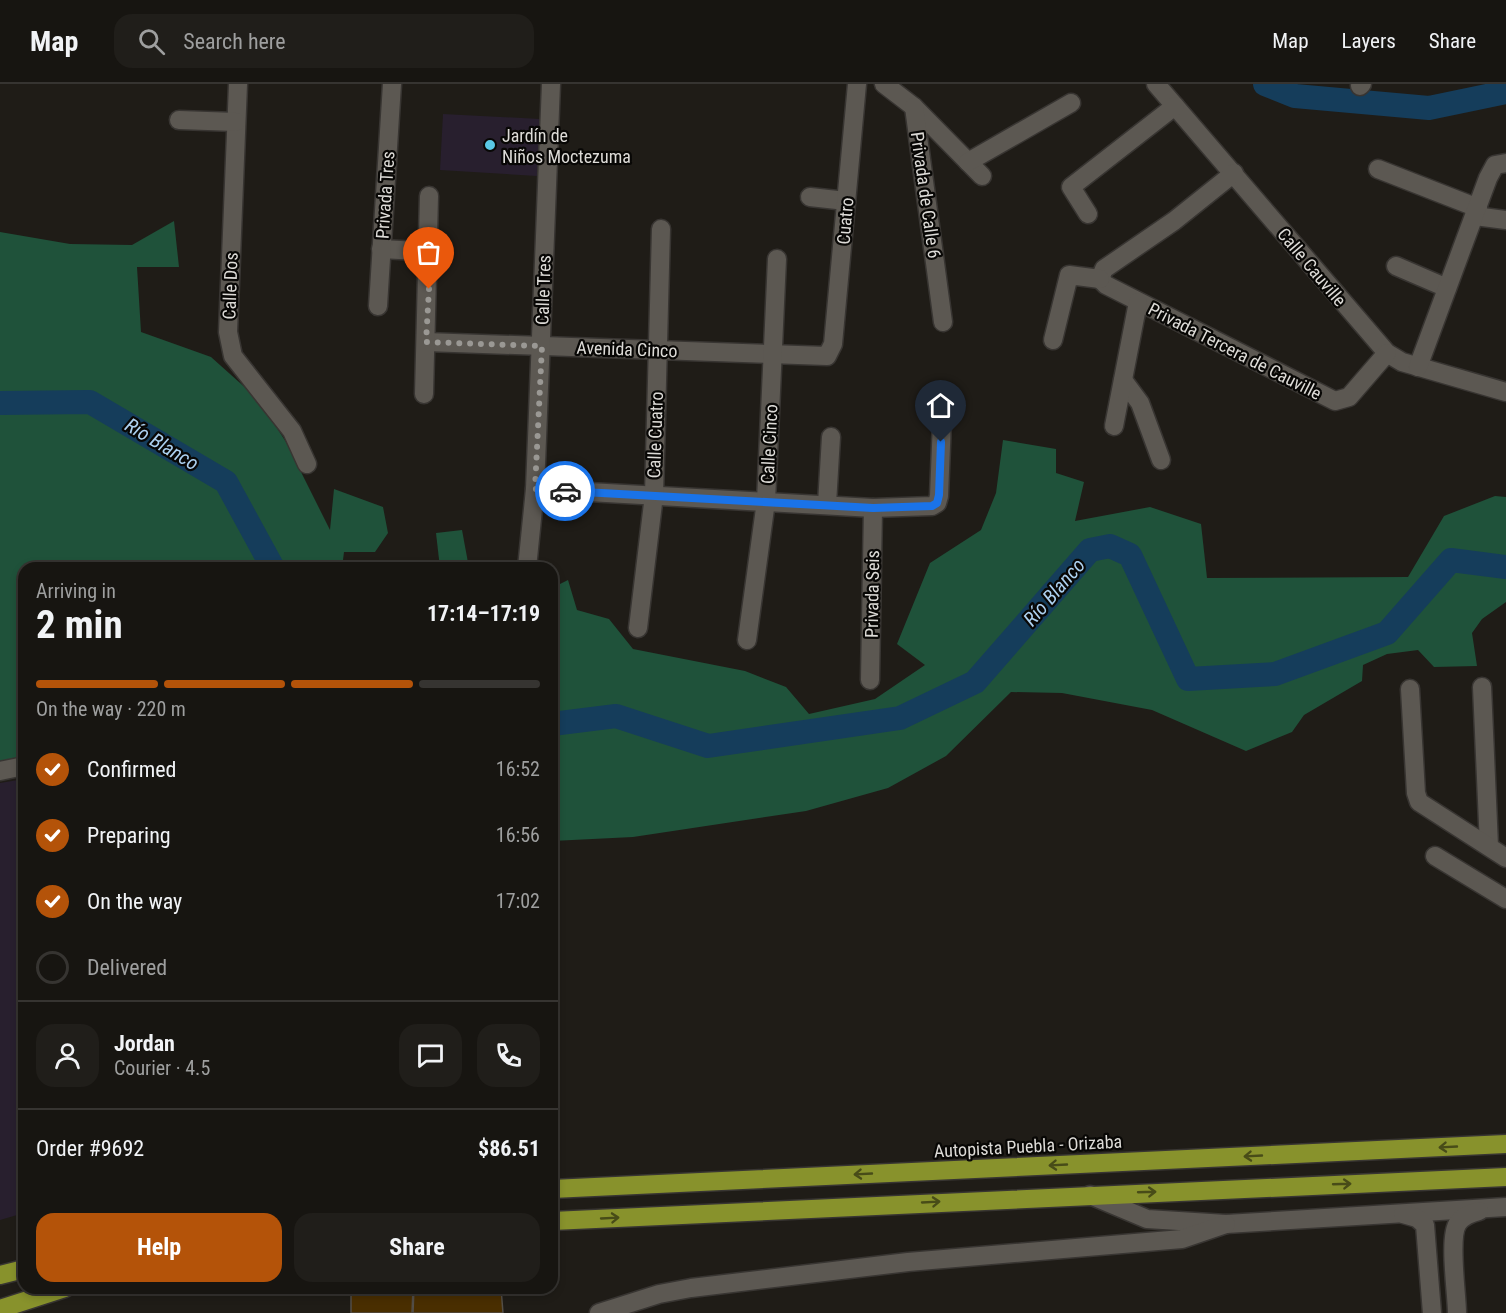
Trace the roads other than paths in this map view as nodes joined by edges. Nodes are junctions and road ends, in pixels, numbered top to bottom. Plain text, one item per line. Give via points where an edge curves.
1 (238, 84) edge
2 (392, 84) edge
3 (551, 84) edge
4 (857, 84) edge
5 (884, 84) edge
6 (1156, 84) edge
7 (1071, 103) dead end
8 (1175, 106) junction
9 (914, 107) junction
10 (179, 120) dead end
11 (236, 122) junction
12 (968, 162) junction
13 (1501, 164) edge
14 (1378, 168) dead end
15 (1234, 173) junction
16 (982, 176) dead end
17 (429, 196) dead end
18 (810, 198) dead end
19 (846, 201) junction
20 (1477, 212) junction
21 (1088, 214) dead end
22 (1506, 220) edge
23 (660, 229) dead end
24 (381, 249) junction
25 (427, 255) junction
26 (777, 259) dead end
27 (1396, 266) dead end
28 (1100, 279) junction
29 (1447, 288) junction
30 (1138, 302) junction
31 (378, 306) dead end
32 (943, 322) dead end
33 (1053, 340) dead end
34 (426, 342) junction
35 (542, 346) junction
36 (658, 349) junction
37 (1387, 353) junction
38 (773, 355) junction
39 (827, 356) joint
40 (1418, 367) junction
41 (1123, 381) junction
42 (1506, 392) edge
43 (424, 394) dead end
44 (942, 421) dead end
45 (1114, 426) dead end
46 (831, 437) dead end
47 (1161, 460) dead end
48 (307, 464) dead end
49 (535, 489) junction
50 (654, 495) junction
51 (766, 501) junction
52 (827, 504) junction
53 (873, 508) junction
54 (528, 562) edge
55 (638, 628) dead end
56 (747, 639) dead end
57 (870, 680) dead end
58 (1482, 687) dead end
59 (1410, 689) dead end
60 (18, 767) edge
61 (0, 771) edge
62 (1489, 846) junction
63 (1435, 856) dead end
64 (1506, 858) edge
65 (1506, 899) edge
66 (1506, 1144) edge
67 (1506, 1177) edge
68 (558, 1189) edge
69 (1089, 1195) junction
70 (1498, 1208) edge
71 (1392, 1212) junction
72 (558, 1221) edge
73 (1226, 1224) junction
74 (18, 1270) edge
75 (0, 1275) edge
76 (46, 1294) edge
77 (0, 1309) edge
78 (599, 1313) edge
79 (1432, 1313) edge
80 (1457, 1313) edge

1 - 11 street, Calle Dos
2 - 24 street, Privada Tres
3 - 35 street, Calle Tres
4 - 19 street, Cuatro
5 - 9 street, Privada de Calle 6
6 - 8 street, Calle Cauville
7 - 12 street
8 - 15 street, Calle Cauville
8 - 21 street via 1071,187
9 - 12 street
9 - 32 street, Privada de Calle 6
10 - 11 street
11 - 48 street, Calle Dos via 230,346 233,356 292,431
12 - 16 street
13 - 20 street via 1488,178
14 - 20 street
15 - 28 street via 1104,269
15 - 37 street, Calle Cauville
17 - 25 street
18 - 19 street
19 - 39 street, Cuatro via 834,344
20 - 22 street
20 - 29 street
23 - 36 street, Calle Cuatro
24 - 25 street
24 - 31 street, Privada Tres
25 - 34 street
26 - 38 street, Calle Cinco
27 - 29 street
28 - 30 street
28 - 33 street via 1069,275
29 - 40 street
30 - 37 street, Privada Tercera de Cauville via 1335,400 1349,397
30 - 41 street, Privada Tercera de Cauville
34 - 35 street, Avenida Cinco
34 - 43 street
35 - 36 street, Avenida Cinco
35 - 49 street, Calle Tres
36 - 38 street, Avenida Cinco
36 - 50 street, Calle Cuatro
37 - 40 street, Calle Cauville
38 - 39 street, Avenida Cinco
38 - 51 street, Calle Cinco
40 - 42 street, Calle Cauville
41 - 45 street, Privada Tercera de Cauville
41 - 47 street via 1140,403
44 - 53 street via 937,503
46 - 52 street
49 - 50 street
49 - 54 street, Calle Tres
50 - 51 street
50 - 55 street, Calle Cuatro
51 - 52 street
51 - 56 street, Calle Cinco
52 - 53 street
53 - 57 street, Privada Seis
58 - 62 street
59 - 62 street via 1419,802
60 - 61 street
62 - 64 street
63 - 65 street
66 -> 68 highway, Autopista Puebla - Orizaba
69 -> 67 highway
72 -> 69 highway
69 - 73 street via 1147,1219
70 - 71 street
70 - 80 street via 1470,1214 1457,1224
71 - 73 street
71 - 79 street via 1412,1216 1425,1225
73 - 78 street via 1182,1239 908,1262 691,1288
74 - 75 highway
76 - 77 highway

